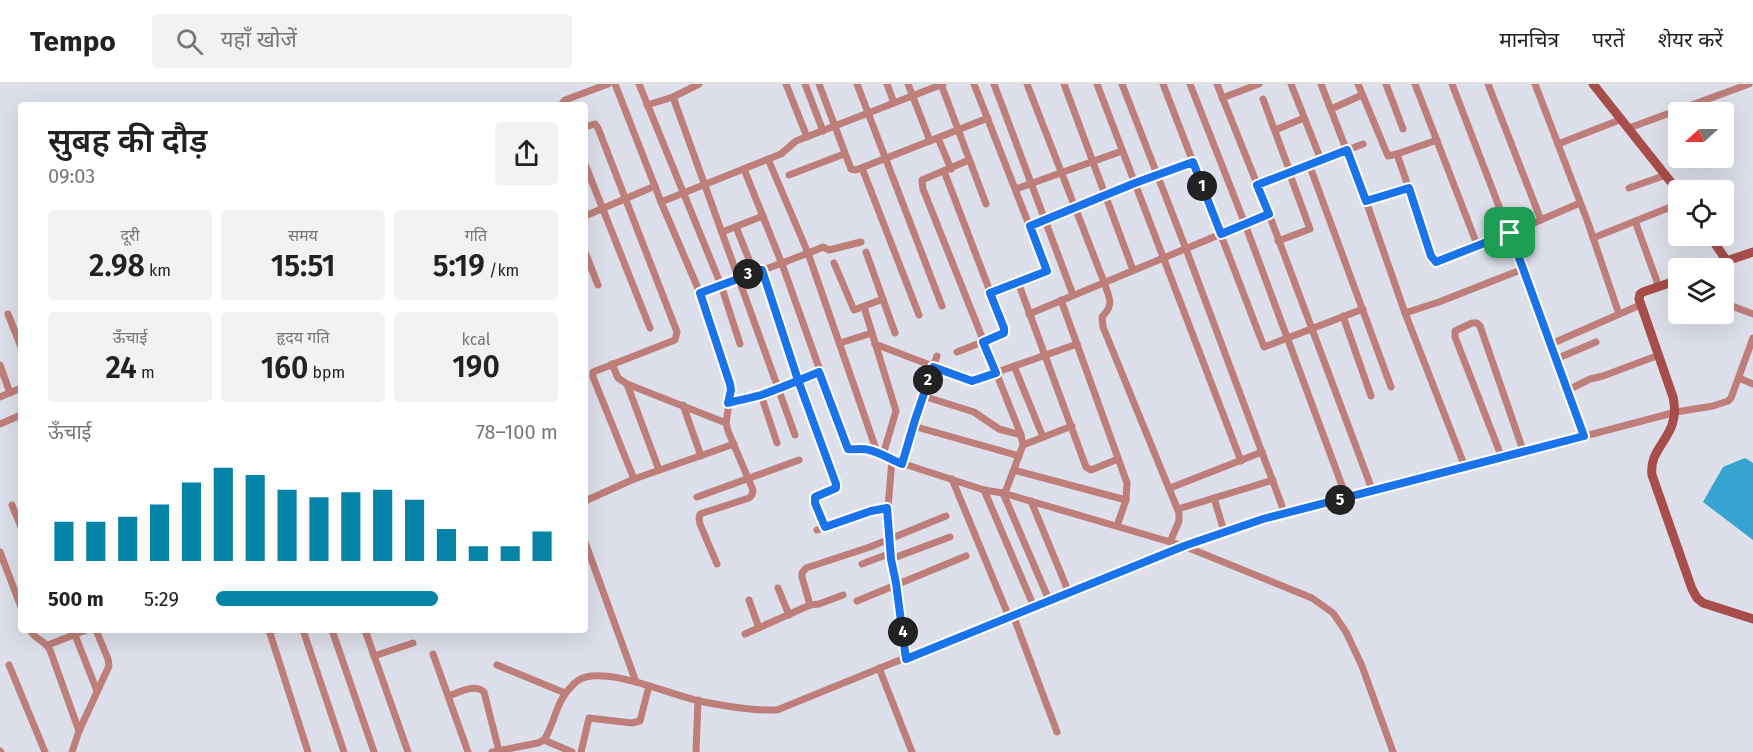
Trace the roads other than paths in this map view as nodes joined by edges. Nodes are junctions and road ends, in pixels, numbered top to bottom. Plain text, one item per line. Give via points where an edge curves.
1 (608, 84) edge
2 (615, 84) edge
3 (639, 84) edge
4 (699, 84) edge
5 (786, 84) edge
6 (804, 84) edge
7 (819, 84) edge
8 (857, 84) edge
9 (887, 84) edge
10 (908, 84) edge
11 (942, 84) edge
12 (974, 84) edge
13 (994, 84) edge
14 (1028, 84) edge
15 (1064, 84) edge
16 (1097, 84) edge
17 (1122, 84) edge
18 (1163, 84) edge
19 (1190, 84) edge
20 (1216, 84) edge
21 (1259, 84) edge
22 (1291, 84) edge
23 (1321, 84) edge
24 (1358, 84) edge
25 (1386, 84) edge
26 (1415, 84) edge
27 (1452, 84) edge
28 (1488, 84) edge
29 (1535, 84) edge
30 (1593, 84) edge
31 (1749, 84) edge
32 (1362, 95) junction
33 (913, 96) junction
34 (672, 97) junction
35 (1222, 98) junction
36 (1263, 99) dead end
37 (563, 102) edge
38 (894, 103) junction
39 (647, 105) junction
40 (1330, 109) junction
41 (868, 113) junction
42 (988, 118) junction
43 (1304, 118) junction
44 (1622, 119) junction
45 (588, 126) edge
46 (834, 126) junction
47 (1629, 128) junction
48 (1402, 129) dead end
49 (957, 130) junction
50 (1275, 130) junction
51 (823, 131) junction
52 (807, 137) junction
53 (938, 138) junction
54 (1437, 140) junction
55 (930, 141) junction
56 (1363, 144) dead end
57 (1558, 144) junction
58 (1347, 150) junction
59 (1122, 151) junction
60 (844, 154) junction
61 (1397, 154) junction
62 (768, 159) junction
63 (886, 159) junction
64 (969, 160) junction
65 (1093, 160) junction
66 (1321, 160) junction
67 (1193, 162) junction
68 (1310, 164) junction
69 (862, 168) junction
70 (744, 169) junction
71 (947, 170) junction
72 (588, 171) edge
73 (1061, 172) junction
74 (1290, 172) junction
75 (789, 175) dead end
76 (1157, 175) junction
77 (1666, 175) junction
78 (1670, 180) edge
79 (1032, 183) junction
80 (1135, 183) junction
81 (704, 184) junction
82 (1257, 185) junction
83 (655, 186) junction
84 (1409, 188) junction
85 (1629, 188) dead end
86 (1016, 189) junction
87 (683, 193) junction
88 (1106, 195) junction
89 (625, 199) junction
90 (661, 201) junction
91 (1366, 201) junction
92 (1580, 203) junction
93 (986, 204) dead end
94 (1075, 207) junction
95 (603, 208) junction
96 (1668, 208) edge
97 (588, 214) edge
98 (1269, 214) junction
99 (763, 216) junction
100 (1045, 219) junction
101 (1541, 220) junction
102 (1635, 221) junction
103 (1245, 224) junction
104 (1030, 226) junction
105 (736, 227) junction
106 (722, 232) junction
107 (1510, 233) junction
108 (1221, 234) junction
109 (1593, 238) junction
110 (1278, 241) junction
111 (861, 242) dead end
112 (1478, 247) junction
113 (1186, 249) junction
114 (866, 252) dead end
115 (1753, 252) edge
116 (808, 254) junction
117 (1164, 258) junction
118 (1733, 258) edge
119 (588, 260) edge
120 (834, 263) dead end
121 (782, 264) junction
122 (1523, 269) junction
123 (1133, 270) junction
124 (758, 271) junction
125 (738, 278) junction
126 (1018, 282) junction
127 (1104, 282) junction
128 (1668, 284) edge
129 (598, 285) dead end
130 (721, 285) junction
131 (1659, 287) junction
132 (700, 293) junction
133 (990, 293) junction
134 (1073, 296) junction
135 (883, 299) junction
136 (1061, 300) junction
137 (1640, 305) junction
138 (942, 306) dead end
139 (864, 307) junction
140 (1734, 307) edge
141 (1363, 309) junction
142 (1405, 313) junction
143 (8, 314) dead end
144 (1029, 314) junction
145 (1619, 314) junction
146 (1753, 314) edge
147 (919, 315) dead end
148 (1343, 316) junction
149 (651, 328) dead end
150 (1312, 328) junction
151 (872, 333) junction
152 (895, 333) dead end
153 (1287, 338) junction
154 (1753, 338) edge
155 (18, 339) edge
156 (983, 342) junction
157 (1596, 342) dead end
158 (840, 343) junction
159 (740, 344) dead end
160 (875, 344) junction
161 (1077, 344) junction
162 (1551, 344) junction
163 (957, 352) dead end
164 (1045, 355) junction
165 (1659, 355) junction
166 (936, 356) dead end
167 (1556, 359) junction
168 (612, 364) junction
169 (0, 365) edge
170 (1014, 366) junction
171 (933, 367) junction
172 (819, 372) junction
173 (996, 373) junction
174 (1739, 378) junction
175 (798, 380) junction
176 (627, 384) junction
177 (1753, 384) edge
178 (1391, 387) dead end
179 (778, 388) junction
180 (18, 389) edge
181 (1568, 390) junction
182 (10, 393) junction
183 (761, 395) junction
184 (923, 396) junction
185 (1371, 396) dead end
186 (0, 397) edge
187 (728, 403) junction
188 (683, 405) junction
189 (1676, 412) junction
190 (18, 416) edge
191 (726, 423) junction
192 (0, 424) edge
193 (913, 426) junction
194 (1072, 426) junction
195 (795, 435) dead end
196 (1021, 435) junction
197 (1584, 436) junction
198 (1043, 437) junction
199 (734, 444) junction
200 (777, 444) dead end
201 (1023, 445) junction
202 (1262, 452) junction
203 (1524, 453) junction
204 (880, 454) junction
205 (701, 456) junction
206 (1019, 456) junction
207 (1502, 458) junction
208 (1118, 459) junction
209 (799, 460) dead end
210 (892, 460) junction
211 (1240, 461) junction
212 (902, 464) junction
213 (1465, 467) junction
214 (659, 470) junction
215 (1014, 470) junction
216 (747, 478) junction
217 (634, 479) junction
218 (952, 479) junction
219 (1273, 480) junction
220 (1170, 488) junction
221 (984, 489) junction
222 (1373, 492) junction
223 (1004, 493) junction
224 (697, 496) dead end
225 (1214, 498) junction
226 (1347, 499) junction
227 (588, 500) edge
228 (1126, 500) junction
229 (1031, 501) junction
230 (12, 505) dead end
231 (887, 508) junction
232 (1178, 509) junction
233 (1285, 514) junction
234 (946, 516) dead end
235 (18, 520) edge
236 (1117, 526) junction
237 (825, 527) junction
238 (817, 530) dead end
239 (1224, 531) junction
240 (950, 537) dead end
241 (889, 539) junction
242 (1170, 542) junction
243 (1184, 546) junction
244 (588, 550) edge
245 (0, 552) edge
246 (891, 556) junction
247 (966, 556) dead end
248 (717, 564) dead end
249 (862, 564) dead end
250 (896, 583) junction
251 (778, 588) dead end
252 (1069, 592) junction
253 (843, 595) dead end
254 (18, 599) edge
255 (749, 600) dead end
256 (1049, 600) junction
257 (857, 601) dead end
258 (810, 605) junction
259 (1034, 607) junction
260 (789, 615) junction
261 (1011, 616) junction
262 (1753, 620) edge
263 (759, 628) junction
264 (32, 633) edge
265 (79, 633) edge
266 (97, 633) edge
267 (270, 633) edge
268 (304, 633) edge
269 (333, 633) edge
270 (366, 633) edge
271 (744, 634) dead end
272 (75, 635) junction
273 (413, 643) dead end
274 (48, 645) junction
275 (433, 654) dead end
276 (374, 656) junction
277 (906, 659) junction
278 (9, 665) dead end
279 (497, 665) dead end
280 (879, 668) junction
281 (636, 682) junction
282 (649, 686) junction
283 (97, 691) junction
284 (565, 693) junction
285 (449, 696) junction
286 (698, 700) junction
287 (79, 731) junction
288 (1057, 732) dead end
289 (544, 740) junction
290 (45, 752) edge
291 (72, 752) edge
292 (308, 752) edge
293 (344, 752) edge
294 (374, 752) edge
295 (408, 752) edge
296 (468, 752) edge
297 (495, 752) edge
298 (572, 752) edge
299 (581, 752) edge
300 (696, 752) edge
301 (912, 752) edge
302 (1393, 752) edge

1 - 37 street
2 - 83 street
3 - 39 street
4 - 34 street
5 - 52 street
6 - 51 street
7 - 46 street
8 - 41 street
9 - 38 street
10 - 33 street
11 - 33 street
11 - 49 street
12 - 42 street
13 - 79 street
14 - 73 street
15 - 65 street
16 - 59 street
17 - 76 street
18 - 67 street
19 - 103 street
20 - 35 street
21 - 35 street
22 - 43 street
23 - 40 street
24 - 32 street
25 - 48 street
26 - 54 street
27 - 107 street
28 - 101 street
29 - 57 street
30 - 44 street
31 - 47 street
32 - 40 street
32 - 61 street via 1385,153
33 - 38 street
33 - 55 street
34 - 39 street
34 - 81 street
35 - 82 street
36 - 50 street
38 - 41 street
39 - 87 street
40 - 58 street
41 - 46 street
41 - 63 street
42 - 49 street
42 - 86 street
43 - 50 street
43 - 66 street
44 - 47 street
44 - 57 street
45 - 89 street via 595,124 598,128
46 - 51 street
46 - 60 street
47 - 77 street
49 - 53 street
49 - 64 street
50 - 74 street
51 - 52 street
52 - 62 street
53 - 55 street
53 - 71 street
54 - 61 street
54 - 112 street
55 - 63 street
56 - 58 street
57 - 92 street
58 - 66 street
58 - 91 street
59 - 65 street
59 - 80 street
60 - 69 street via 851,169
60 - 75 street
61 - 84 street
62 - 70 street
62 - 116 street
63 - 69 street
63 - 138 street
64 - 71 street
64 - 93 street
65 - 73 street
65 - 88 street
66 - 68 street
67 - 76 street
67 - 108 street
68 - 74 street
68 - 141 street
69 - 147 street
70 - 81 street
70 - 99 street
71 - 133 street
71 - 156 street via 922,180 923,189
72 - 95 street
73 - 79 street
73 - 94 street
74 - 82 street
74 - 110 street via 1310,229
76 - 80 street
76 - 113 street
77 - 78 street
77 - 85 street
79 - 86 street
79 - 100 street
80 - 88 street
80 - 117 street
81 - 87 street
81 - 106 street
82 - 98 street
83 - 89 street
83 - 90 street
84 - 91 street
84 - 112 street via 1433,260
86 - 104 street
87 - 90 street
87 - 130 street
88 - 94 street
88 - 123 street
89 - 95 street
89 - 168 street via 678,332 675,340
90 - 132 street
91 - 142 street
92 - 101 street
92 - 109 street
94 - 100 street
94 - 127 street
95 - 97 street
95 - 149 street
96 - 102 street
98 - 103 street
98 - 110 street
99 - 105 street
99 - 121 street
100 - 104 street
100 - 134 street
101 - 107 street
102 - 109 street
102 - 131 street
103 - 108 street
103 - 153 street
104 - 126 street via 1047,271
105 - 106 street
105 - 124 street
106 - 125 street
107 - 112 street
107 - 122 street
108 - 113 street
108 - 153 street via 1262,345 1267,347
109 - 145 street
110 - 150 street
111 - 116 street via 830,250 823,247
113 - 117 street
113 - 202 street
114 - 135 street
115 - 118 street
116 - 121 street
116 - 158 street
117 - 123 street
117 - 211 street
119 - 129 street
120 - 139 street via 852,308
121 - 124 street
121 - 172 street
122 - 142 street
122 - 162 street
123 - 127 street
124 - 125 street
124 - 175 street
125 - 130 street
125 - 179 street
126 - 133 street
126 - 144 street
127 - 134 street
127 - 220 street via 1110,305 1102,317 1103,327
128 - 131 street
130 - 132 street
130 - 159 street
131 - 137 street via 1640,294
132 - 187 street via 730,384
133 - 156 street via 1004,333
134 - 136 street
135 - 139 street
135 - 152 street
136 - 144 street
136 - 161 street
137 - 145 street
137 - 165 street
139 - 151 street
140 - 146 street
141 - 148 street
141 - 178 street
142 - 213 street
143 - 155 street
144 - 164 street
145 - 162 street
148 - 150 street
148 - 185 street
150 - 153 street
150 - 222 street
151 - 158 street
151 - 160 street
153 - 226 street
154 - 174 street
156 - 163 street
156 - 173 street
157 - 167 street
158 - 204 street
160 - 171 street
160 - 204 street via 896,411
161 - 164 street
161 - 208 street
162 - 167 street
164 - 170 street
164 - 194 street
165 - 181 street
165 - 189 street
166 - 171 street
167 - 181 street
168 - 176 street via 618,378
168 - 217 street via 596,369 593,377
169 - 182 street
170 - 173 street
170 - 198 street
171 - 173 street via 972,381
171 - 184 street
172 - 175 street
172 - 204 street via 848,449
173 - 196 street
174 - 177 street
174 - 189 street via 1728,401
175 - 179 street
175 - 237 street via 836,484 833,490 815,497
176 - 188 street
176 - 214 street
179 - 183 street
179 - 195 street
180 - 182 street
181 - 197 street
182 - 186 street
183 - 187 street
183 - 200 street
184 - 193 street
184 - 196 street via 974,412 999,429
187 - 191 street
188 - 191 street
188 - 205 street
189 - 197 street
189 - 262 street via 1651,467 1688,579 1703,603
190 - 192 street
191 - 199 street
193 - 206 street
193 - 212 street
194 - 198 street
194 - 208 street via 1088,470
196 - 201 street
197 - 203 street
198 - 201 street
199 - 205 street
199 - 216 street
201 - 206 street
202 - 211 street
202 - 219 street
203 - 207 street
203 - 207 street via 1480,326 1472,323 1455,331 1455,337
204 - 210 street
205 - 214 street
206 - 215 street
207 - 213 street
208 - 228 street via 1127,483
209 - 216 street
210 - 212 street
210 - 231 street
211 - 220 street
212 - 218 street
213 - 222 street
214 - 217 street
215 - 223 street
215 - 228 street
216 - 224 street
216 - 248 street via 753,490 749,498 700,514 700,524
217 - 227 street
218 - 221 street
218 - 261 street
219 - 225 street
219 - 233 street
220 - 232 street
221 - 223 street
221 - 259 street
222 - 226 street
223 - 229 street
223 - 256 street
225 - 232 street
225 - 239 street
226 - 233 street
228 - 236 street
229 - 236 street
229 - 252 street
230 - 235 street
231 - 237 street
231 - 241 street
232 - 242 street via 1179,521
233 - 239 street
234 - 241 street
236 - 242 street
237 - 238 street
239 - 243 street
240 - 246 street
241 - 246 street
241 - 258 street via 806,568 802,577
242 - 243 street
243 - 252 street
243 - 302 street via 1312,598 1334,613 1362,666
244 - 281 street
245 - 254 street
246 - 249 street
246 - 250 street
247 - 250 street
250 - 257 street
250 - 277 street
251 - 260 street
252 - 256 street
253 - 258 street
255 - 263 street
256 - 259 street
258 - 260 street
259 - 261 street
260 - 263 street
261 - 277 street
261 - 288 street
263 - 271 street
264 - 274 street
265 - 272 street
266 - 283 street via 109,666
267 - 292 street
268 - 293 street
269 - 294 street
270 - 276 street
272 - 274 street
272 - 283 street
273 - 276 street
274 - 287 street
275 - 285 street
276 - 295 street
277 - 280 street
278 - 290 street
279 - 284 street
280 - 286 street via 777,710
280 - 301 street
281 - 282 street
281 - 284 street via 586,677
282 - 286 street
282 - 299 street via 640,721 589,718
283 - 287 street
284 - 289 street
285 - 296 street
285 - 297 street via 475,687 484,692
286 - 300 street
287 - 291 street
289 - 297 street
289 - 298 street

